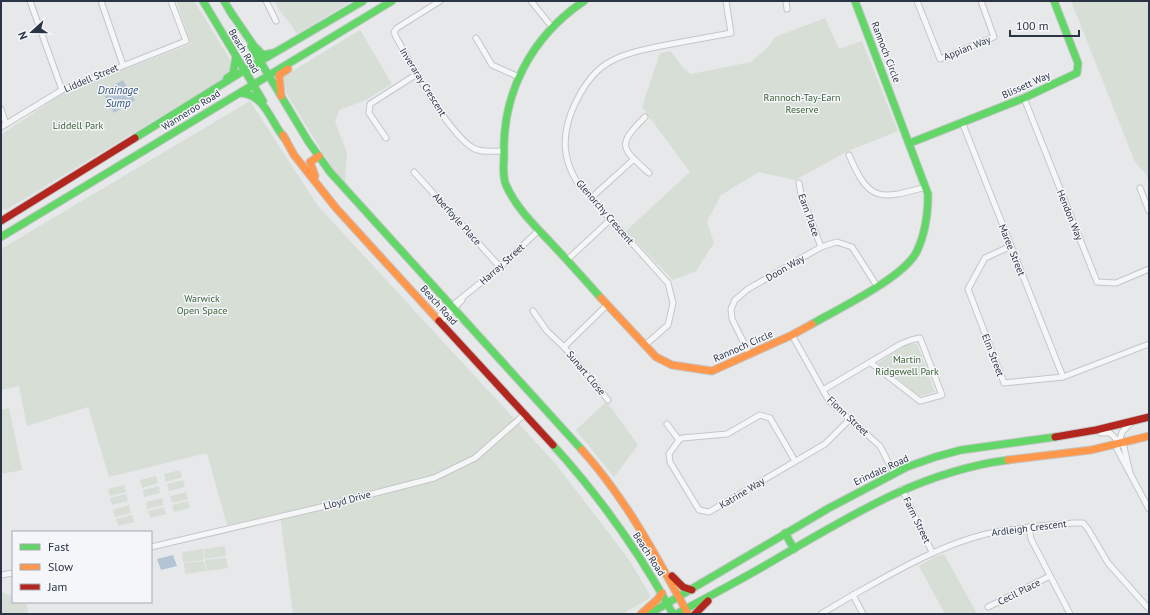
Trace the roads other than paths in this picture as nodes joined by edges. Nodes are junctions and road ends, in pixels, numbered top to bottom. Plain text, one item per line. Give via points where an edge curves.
1 (30, 1) edge
2 (100, 1) edge
3 (172, 1) edge
4 (202, 1) edge
5 (224, 1) edge
6 (266, 1) edge
7 (363, 1) edge
8 (392, 1) edge
9 (440, 1) edge
10 (531, 1) edge
11 (584, 1) edge
12 (726, 1) edge
13 (786, 1) edge
14 (855, 1) edge
15 (917, 1) edge
16 (981, 1) edge
17 (1054, 1) edge
18 (787, 9) dead end
19 (230, 11) junction
20 (276, 21) dead end
21 (552, 27) junction
22 (476, 38) dead end
23 (322, 42) junction
24 (275, 53) junction
25 (236, 56) junction
26 (260, 62) junction
27 (123, 65) junction
28 (245, 71) junction
29 (417, 74) junction
30 (268, 75) junction
31 (519, 77) junction
32 (253, 84) junction
33 (62, 90) junction
34 (238, 93) junction
35 (281, 96) junction
36 (1024, 98) junction
37 (1, 109) edge
38 (645, 116) dead end
39 (170, 117) junction
40 (962, 122) junction
41 (6, 124) junction
42 (1, 127) edge
43 (386, 138) dead end
44 (286, 140) junction
45 (910, 143) junction
46 (503, 151) junction
47 (849, 154) dead end
48 (319, 156) junction
49 (634, 159) junction
50 (414, 172) dead end
51 (649, 173) dead end
52 (799, 183) dead end
53 (926, 187) junction
54 (1140, 188) dead end
55 (325, 194) junction
56 (591, 198) junction
57 (1149, 211) edge
58 (1, 214) edge
59 (10, 216) junction
60 (610, 220) junction
61 (1, 221) edge
62 (539, 230) junction
63 (2, 233) edge
64 (1011, 246) junction
65 (821, 247) junction
66 (567, 260) junction
67 (500, 267) junction
68 (1149, 269) edge
69 (878, 286) junction
70 (607, 305) junction
71 (453, 308) junction
72 (533, 311) dead end
73 (439, 320) junction
74 (792, 335) junction
75 (1149, 344) edge
76 (644, 346) junction
77 (564, 347) junction
78 (750, 355) junction
79 (871, 363) junction
80 (1063, 377) junction
81 (823, 390) junction
82 (608, 400) dead end
83 (525, 414) junction
84 (1149, 417) edge
85 (850, 419) junction
86 (1132, 422) junction
87 (667, 424) dead end
88 (1092, 431) junction
89 (1149, 436) edge
90 (678, 440) junction
91 (1119, 444) junction
92 (795, 462) junction
93 (894, 473) junction
94 (902, 489) junction
95 (1149, 508) edge
96 (1029, 527) junction
97 (785, 534) junction
98 (152, 547) edge
99 (794, 549) junction
100 (932, 552) junction
101 (655, 553) junction
102 (12, 573) edge
103 (1, 575) edge
104 (1050, 576) junction
105 (736, 581) junction
106 (692, 590) junction
107 (662, 593) junction
108 (853, 595) junction
109 (679, 597) junction
110 (668, 604) junction
111 (988, 607) dead end
112 (1149, 609) edge
113 (687, 611) edge
114 (641, 614) edge
115 (649, 614) edge
116 (673, 614) edge
117 (676, 614) edge
118 (695, 614) edge
119 (821, 614) edge
120 (863, 614) edge
121 (1070, 614) edge

1 - 33 street
2 - 27 street
3 - 27 street, Liddell Street via 186,41
4 - 25 main road, Beach Road
5 - 19 main road, Beach Road
6 - 20 street
7 - 24 main road, Wanneroo Road
8 - 23 main road, Wanneroo Road
9 - 29 street, Inveraray Crescent via 395,30 396,38
10 - 21 street
11 - 21 main road, Rannoch Circle
12 - 56 street, Glenorchy Crescent via 731,33 622,55 599,69 584,85 568,120 564,142 570,169
13 - 18 street
14 - 45 main road, Rannoch Circle
15 - 16 street, Appian Way via 940,59 994,37
17 - 36 main road, Blissett Way via 1078,64 1078,71
19 - 24 main road via 263,55
19 - 26 main road, Beach Road
21 - 31 main road, Rannoch Circle via 529,55
22 - 31 street via 492,65
23 - 30 main road, Wanneroo Road
23 - 35 main road via 279,75
24 - 26 main road, Wanneroo Road
25 - 28 main road, Beach Road
25 - 39 main road via 233,74
26 - 28 main road, Wanneroo Road
26 - 30 main road, Beach Road
27 - 33 street, Liddell Street
28 - 32 main road, Beach Road
28 - 39 main road, Wanneroo Road
29 - 43 street via 370,104 369,113
29 - 46 street, Inveraray Crescent via 446,119 467,143 479,150
30 - 32 main road, Wanneroo Road
30 - 35 main road, Beach Road
31 - 46 main road, Rannoch Circle via 505,118
32 - 34 main road, Wanneroo Road
32 - 44 main road, Beach Road
33 - 41 street, Liddell Street
34 - 44 main road via 251,93 257,97 280,135
34 - 63 main road, Wanneroo Road
35 - 48 main road, Beach Road
36 - 40 main road, Blissett Way
36 - 68 street, Hendon Way via 1097,282 1116,283
37 - 41 street
38 - 49 street via 626,137 626,150
39 - 59 main road, Wanneroo Road
40 - 45 main road, Blissett Way
40 - 64 street, Maree Street
41 - 42 street, Liddell Street
44 - 55 main road, Beach Road via 294,155
45 - 53 main road, Rannoch Circle
46 - 62 main road, Rannoch Circle via 506,185
47 - 53 street via 862,182 874,192 895,195
48 - 55 main road via 312,160 310,165
48 - 71 main road, Beach Road via 330,172
49 - 51 street
49 - 56 street
50 - 67 street, Aberfoyle Place
52 - 65 street, Earn Place
53 - 69 main road, Rannoch Circle via 929,212 922,241 903,268
54 - 57 street
55 - 73 main road, Beach Road
56 - 60 street, Glenorchy Crescent
58 - 59 main road
59 - 61 main road, Wanneroo Road
60 - 66 street
60 - 76 street, Glenorchy Crescent via 668,283 673,303 668,325
62 - 66 main road, Rannoch Circle
62 - 67 street, Harray Street
64 - 80 street, Maree Street
64 - 80 street, Elm Street via 985,258 968,289 1004,383
65 - 69 street, Doon Way via 837,242 852,247
65 - 78 street, Doon Way via 748,289 735,300 731,309 732,320
66 - 70 main road, Rannoch Circle
67 - 71 street, Harray Street
69 - 74 main road, Rannoch Circle
70 - 76 main road, Rannoch Circle
70 - 77 street, Sunart Close
71 - 73 street, Harray Street
71 - 101 main road, Beach Road via 595,465 633,516
72 - 77 street, Sunart Close
73 - 83 main road, Beach Road
74 - 78 main road, Rannoch Circle
74 - 81 street, Fionn Street
75 - 80 street, Elm Street
76 - 78 main road, Rannoch Circle via 672,366 712,372
77 - 82 street, Sunart Close
79 - 79 street via 920,401 942,395 920,338 902,344
79 - 81 street
81 - 85 street, Fionn Street via 828,401
83 - 98 street, Lloyd Drive via 475,458 434,478
83 - 107 main road, Beach Road via 599,498 634,547
84 - 86 main road, Erindale Road
85 - 92 street, Katrine Way via 825,444
85 - 93 street, Fionn Street via 880,446
86 - 88 main road, Erindale Road
86 - 91 street via 1122,432
87 - 90 street
88 - 91 street via 1110,433
88 - 93 main road, Erindale Road via 978,447 935,458
89 - 91 main road
90 - 92 street via 727,434 760,415 770,418
90 - 92 street, Katrine Way via 669,454 670,462 699,510 709,512
91 - 94 main road via 970,467
91 - 95 street via 1117,449
93 - 97 main road, Erindale Road
94 - 99 main road
94 - 100 street, Farm Street
96 - 100 street, Ardleigh Crescent via 984,534
96 - 104 street via 1031,538
96 - 112 street, Ardleigh Crescent via 1082,523 1112,568
97 - 99 main road
97 - 106 main road, Erindale Road via 744,556
99 - 105 main road
100 - 108 street, Ardleigh Crescent
101 - 106 main road via 676,582 683,588
101 - 109 main road, Beach Road
102 - 103 street
104 - 111 street, Cecil Place
104 - 121 street
105 - 113 main road
105 - 118 main road via 726,590 710,598
106 - 109 main road, Erindale Road
107 - 110 main road, Beach Road
107 - 114 main road
108 - 119 street, Ardleigh Crescent
108 - 120 street
109 - 110 main road, Erindale Road
109 - 113 main road, Beach Road
110 - 115 main road, Erindale Road
110 - 116 main road, Beach Road
113 - 117 main road

